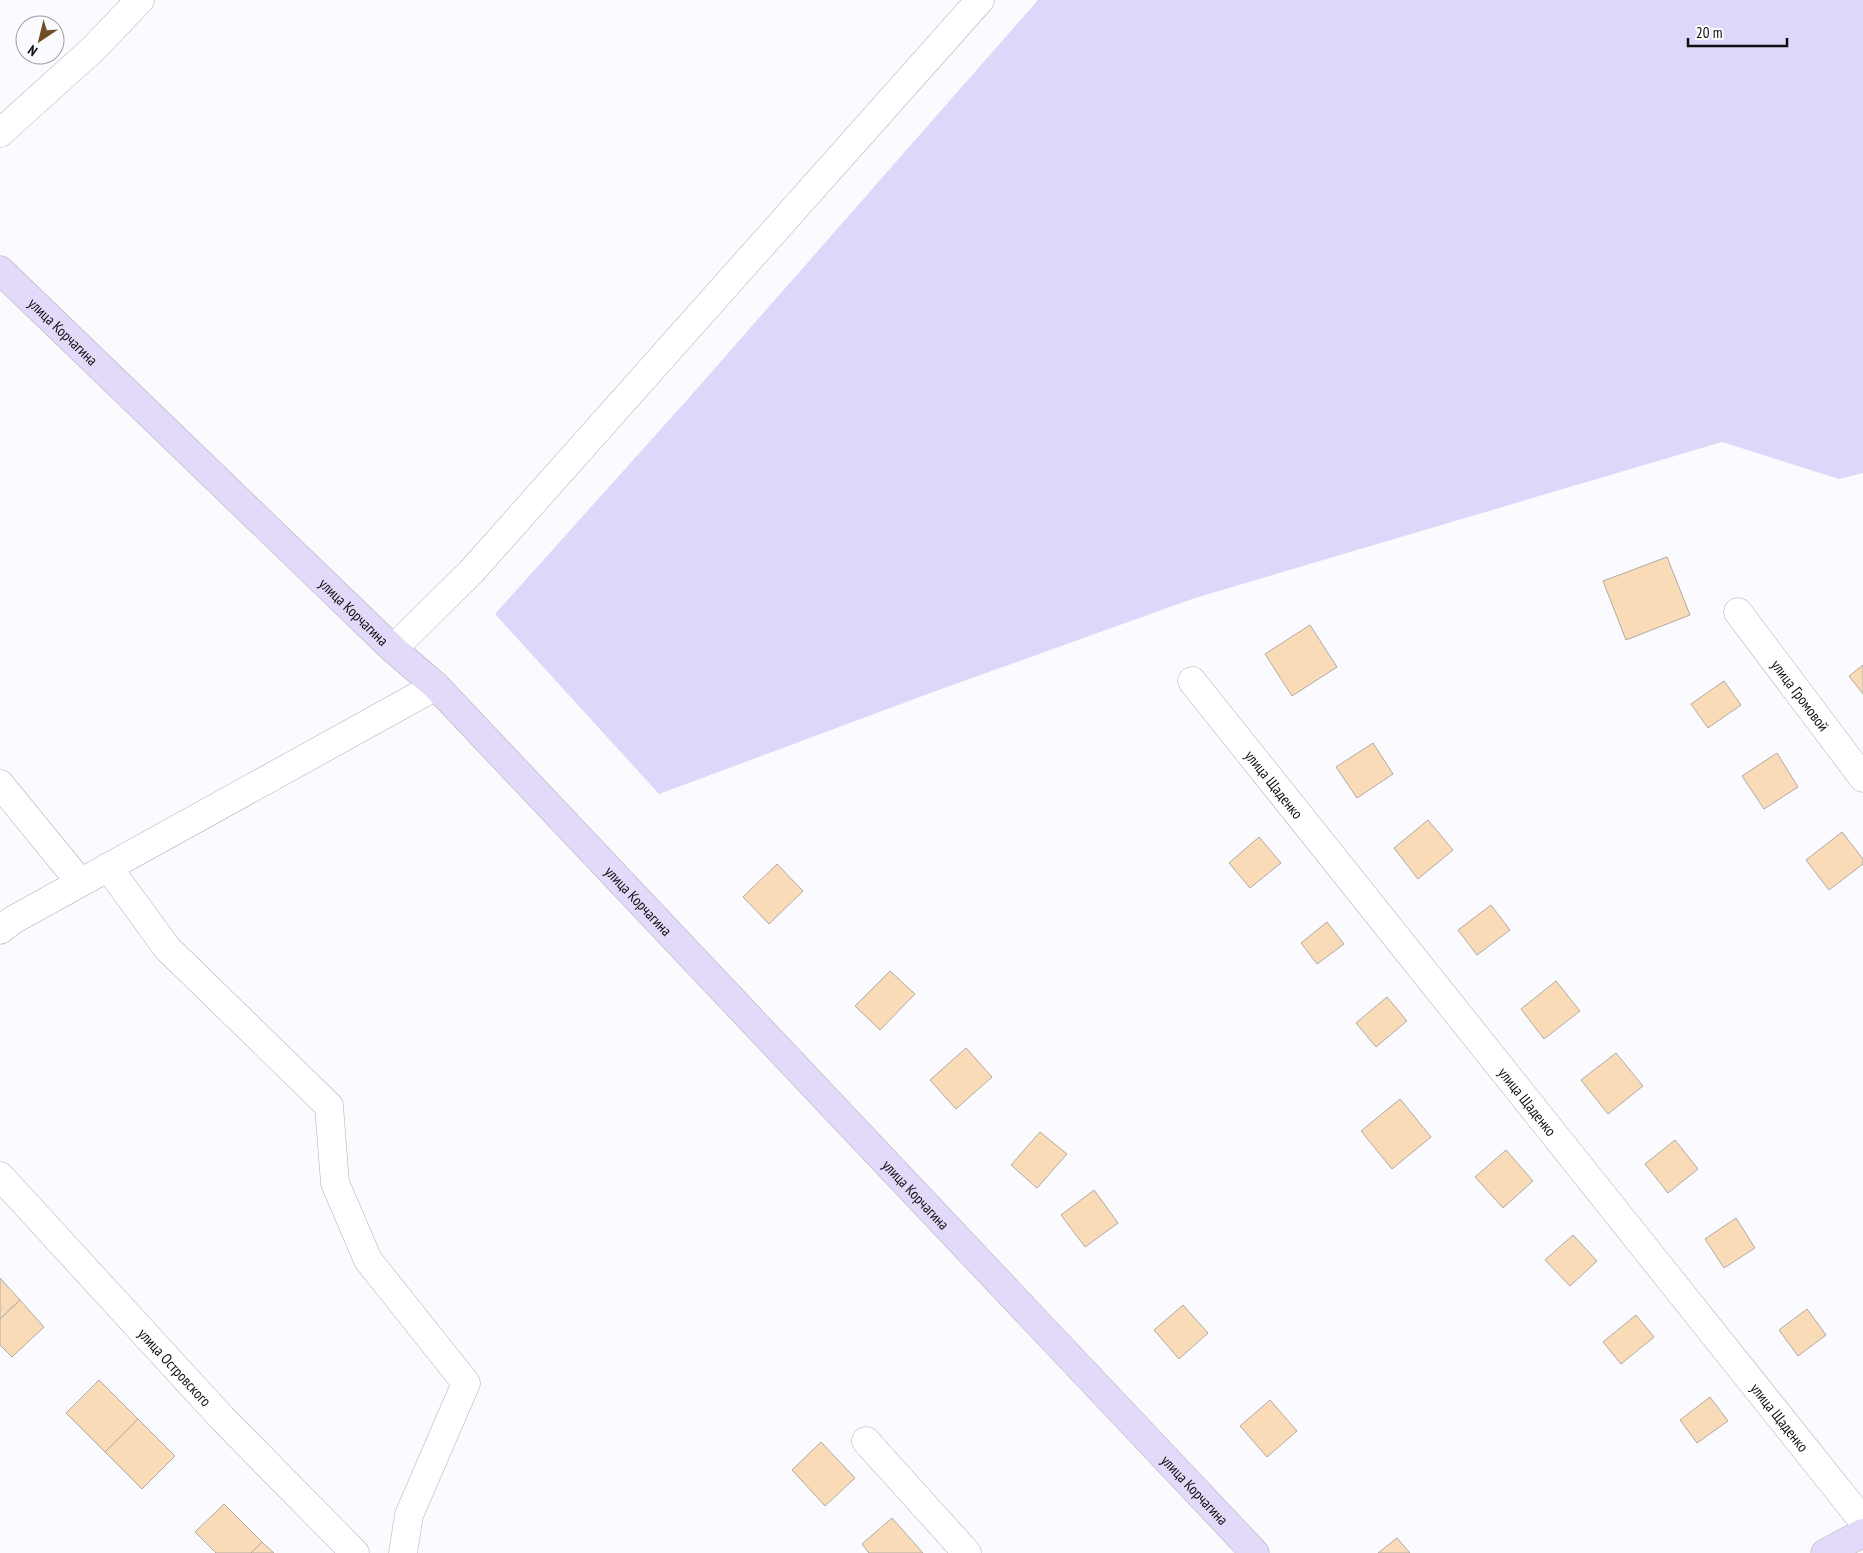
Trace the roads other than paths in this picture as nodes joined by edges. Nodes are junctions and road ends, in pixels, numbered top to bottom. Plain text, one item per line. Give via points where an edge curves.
1 (140, 0) edge
2 (980, 0) edge
3 (0, 133) edge
4 (0, 270) edge
5 (1738, 612) dead end
6 (393, 649) junction
7 (1192, 681) dead end
8 (436, 686) junction
9 (1863, 778) edge
10 (0, 784) edge
11 (108, 867) junction
12 (80, 882) junction
13 (0, 930) edge
14 (0, 1176) edge
15 (866, 1441) dead end
16 (1863, 1521) edge
17 (355, 1553) edge
18 (403, 1553) edge
19 (967, 1553) edge
20 (1255, 1553) edge

1 - 3 street via 92,50
2 - 6 street via 471,572
4 - 6 street, улица Корчагина
5 - 9 street, улица Громовой
6 - 8 street, улица Корчагина
7 - 16 street, улица Щаденко
8 - 11 street
8 - 20 street, улица Корчагина
10 - 12 street
11 - 12 street
11 - 18 street via 167,948 329,1106 335,1183 368,1260 466,1383 410,1514
12 - 13 street
14 - 17 street, улица Островского via 222,1418
15 - 19 street

